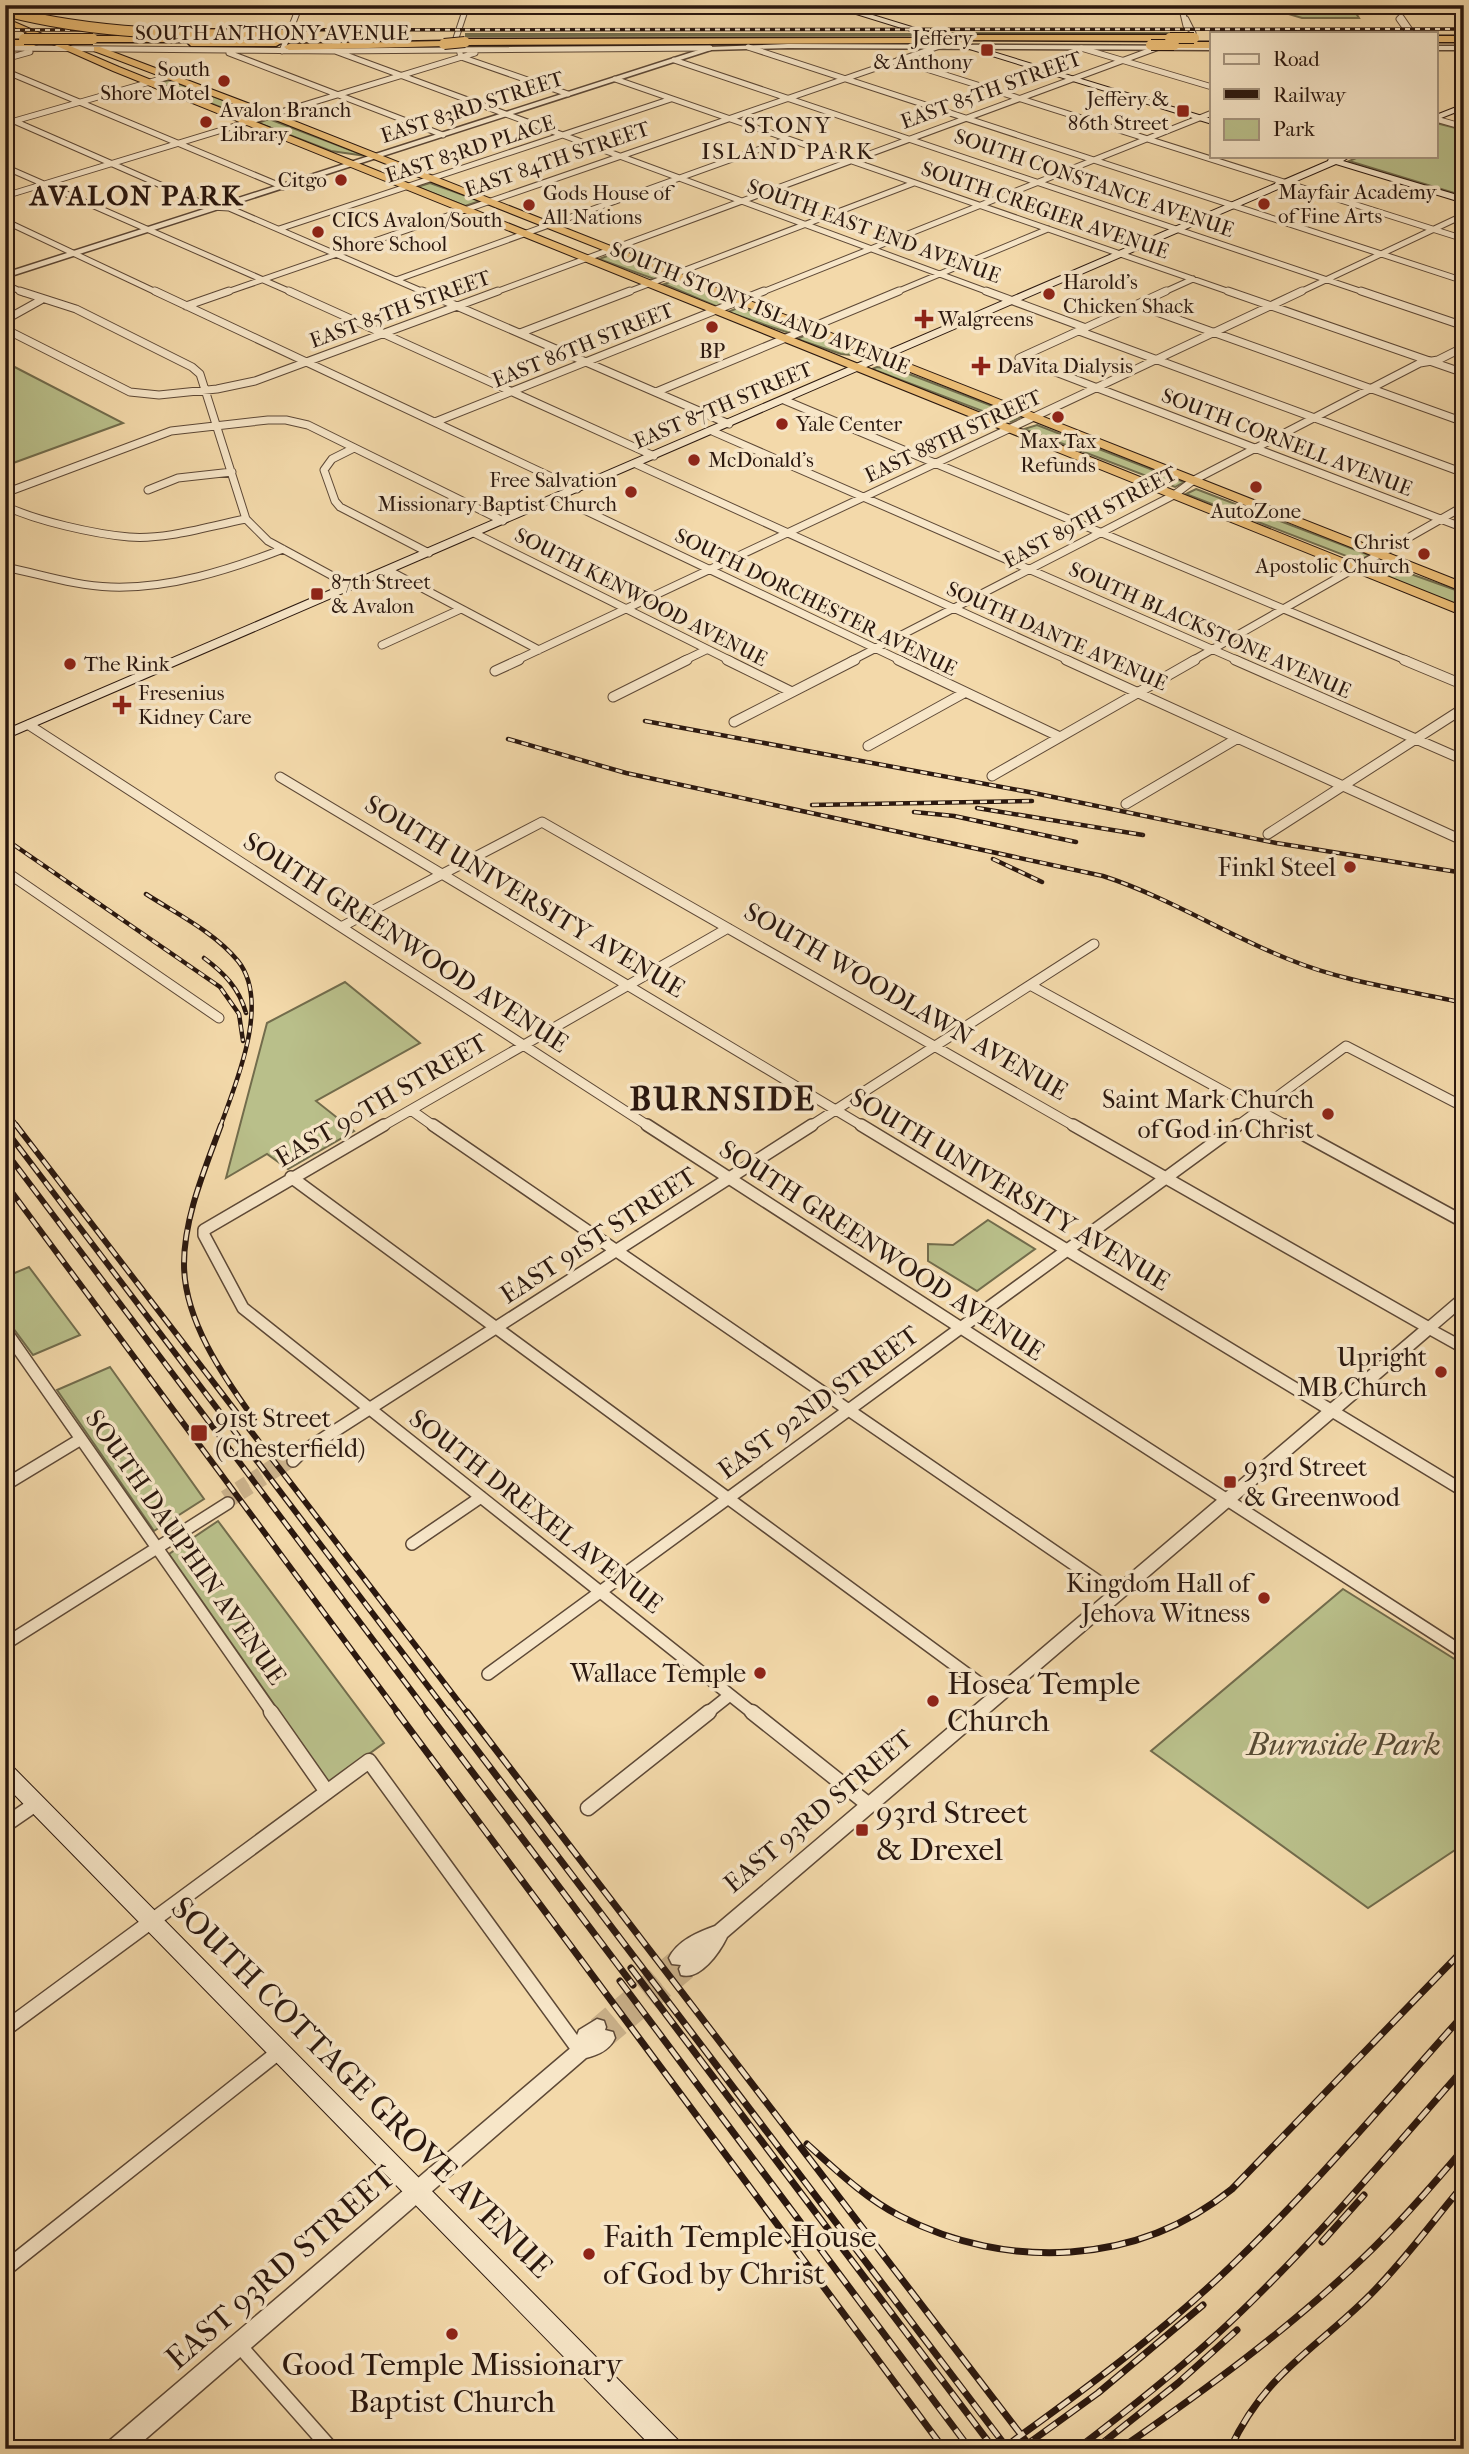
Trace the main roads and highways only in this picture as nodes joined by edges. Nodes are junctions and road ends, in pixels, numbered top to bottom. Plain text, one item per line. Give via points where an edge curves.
1 (837, 6) edge
2 (7, 16) edge
3 (463, 39) junction
4 (934, 39) junction
5 (5, 41) edge
6 (57, 41) junction
7 (291, 41) junction
8 (445, 41) junction
9 (1438, 41) edge
10 (1464, 41) edge
11 (749, 42) junction
12 (1170, 42) junction
13 (1210, 43) edge
14 (1210, 43) edge
15 (97, 44) junction
16 (962, 44) junction
17 (44, 48) road end
18 (1464, 106) edge
19 (1438, 117) edge
20 (1210, 121) edge
21 (320, 152) junction
22 (376, 157) junction
23 (1327, 158) edge
24 (1343, 158) edge
25 (1336, 161) junction
26 (351, 165) junction
27 (406, 169) junction
28 (1464, 200) edge
29 (827, 355) junction
30 (882, 357) junction
31 (858, 368) junction
32 (921, 373) junction
33 (1464, 588) edge
34 (1464, 612) edge
35 (5, 735) edge
36 (5, 1772) edge
37 (671, 2449) edge

1 - 4 main road
2 - 6 highway, SOUTH STONY ISLAND AVENUE
2 - 7 highway, bridge via 128,32
2 - 15 highway, SOUTH STONY ISLAND AVENUE
3 - 8 highway, bridge
3 - 11 highway
3 - 11 highway via 730,38
4 - 11 highway
4 - 12 highway
4 - 16 highway, bridge
5 - 15 highway, bridge
6 - 17 highway
6 - 21 highway, SOUTH STONY ISLAND AVENUE
7 - 8 highway
7 - 8 highway
7 - 15 highway
9 - 10 highway
12 - 13 highway
12 - 14 highway
12 - 16 highway
15 - 22 highway, SOUTH STONY ISLAND AVENUE
16 - 20 main road
18 - 19 main road
21 - 22 highway
21 - 26 highway, SOUTH STONY ISLAND AVENUE
22 - 27 highway, SOUTH STONY ISLAND AVENUE
23 - 25 main road
24 - 25 main road, EAST 87TH STREET
25 - 28 main road
25 - 30 main road, EAST 87TH STREET
26 - 27 highway
26 - 29 highway, SOUTH STONY ISLAND AVENUE
27 - 30 highway, SOUTH STONY ISLAND AVENUE
29 - 30 highway
29 - 31 highway, SOUTH STONY ISLAND AVENUE
30 - 31 main road, EAST 87TH STREET
30 - 32 highway, SOUTH STONY ISLAND AVENUE
31 - 32 highway
31 - 34 highway, SOUTH STONY ISLAND AVENUE
31 - 35 main road, EAST 87TH STREET
32 - 33 highway, SOUTH STONY ISLAND AVENUE
36 - 37 main road, SOUTH COTTAGE GROVE AVENUE

